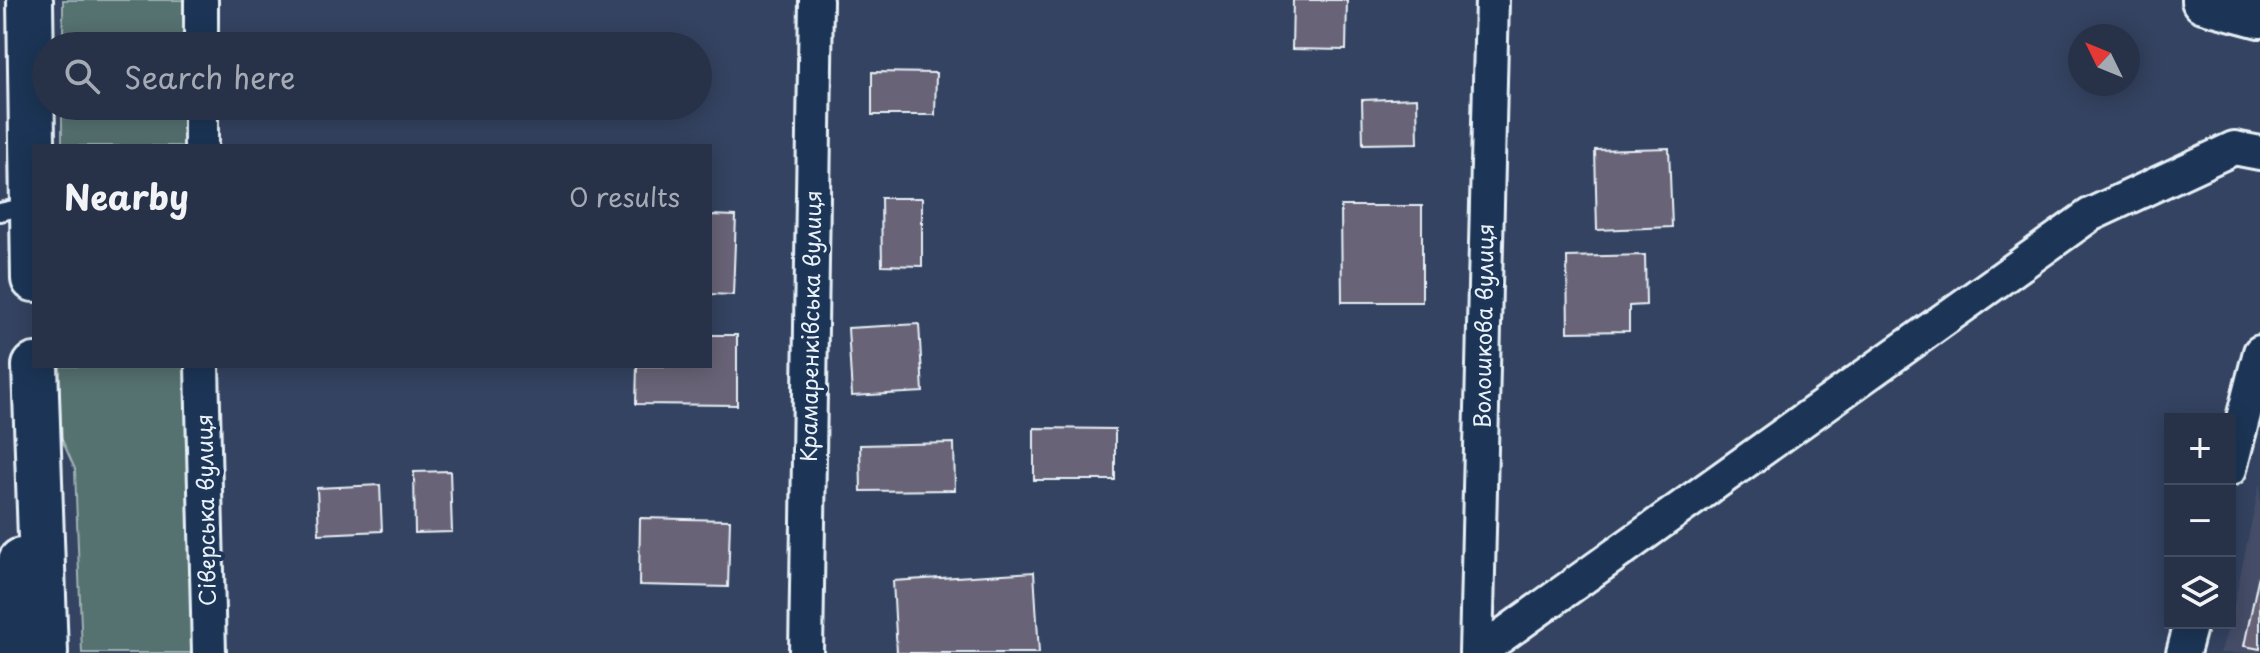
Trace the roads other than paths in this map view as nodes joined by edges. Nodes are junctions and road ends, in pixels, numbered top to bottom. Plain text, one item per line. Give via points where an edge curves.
1 (201, 0) edge
2 (816, 0) edge
3 (1492, 0) edge
4 (2204, 0) edge
5 (27, 1) edge
6 (2260, 15) edge
7 (201, 32) edge
8 (201, 120) edge
9 (201, 144) edge
10 (2260, 153) edge
11 (32, 171) edge
12 (32, 205) edge
13 (0, 212) edge
14 (2260, 352) edge
15 (35, 368) edge
16 (202, 368) edge
17 (2236, 446) edge
18 (36, 455) junction
19 (7, 609) edge
20 (2189, 629) edge
21 (8, 653) edge
22 (45, 653) edge
23 (209, 653) edge
24 (806, 653) edge
25 (1477, 653) edge
26 (2183, 653) edge

1 - 7 street
2 - 24 street, Крамаренківська вулиця
3 - 25 street, Волошкова вулиця
4 - 6 main road
5 - 11 main road
8 - 9 street
10 - 25 street via 2234,148 2090,215
12 - 13 lane
14 - 17 street
15 - 18 main road
16 - 23 street, Сіверська вулиця
18 - 19 main road
18 - 22 main road
19 - 21 main road
20 - 26 street

